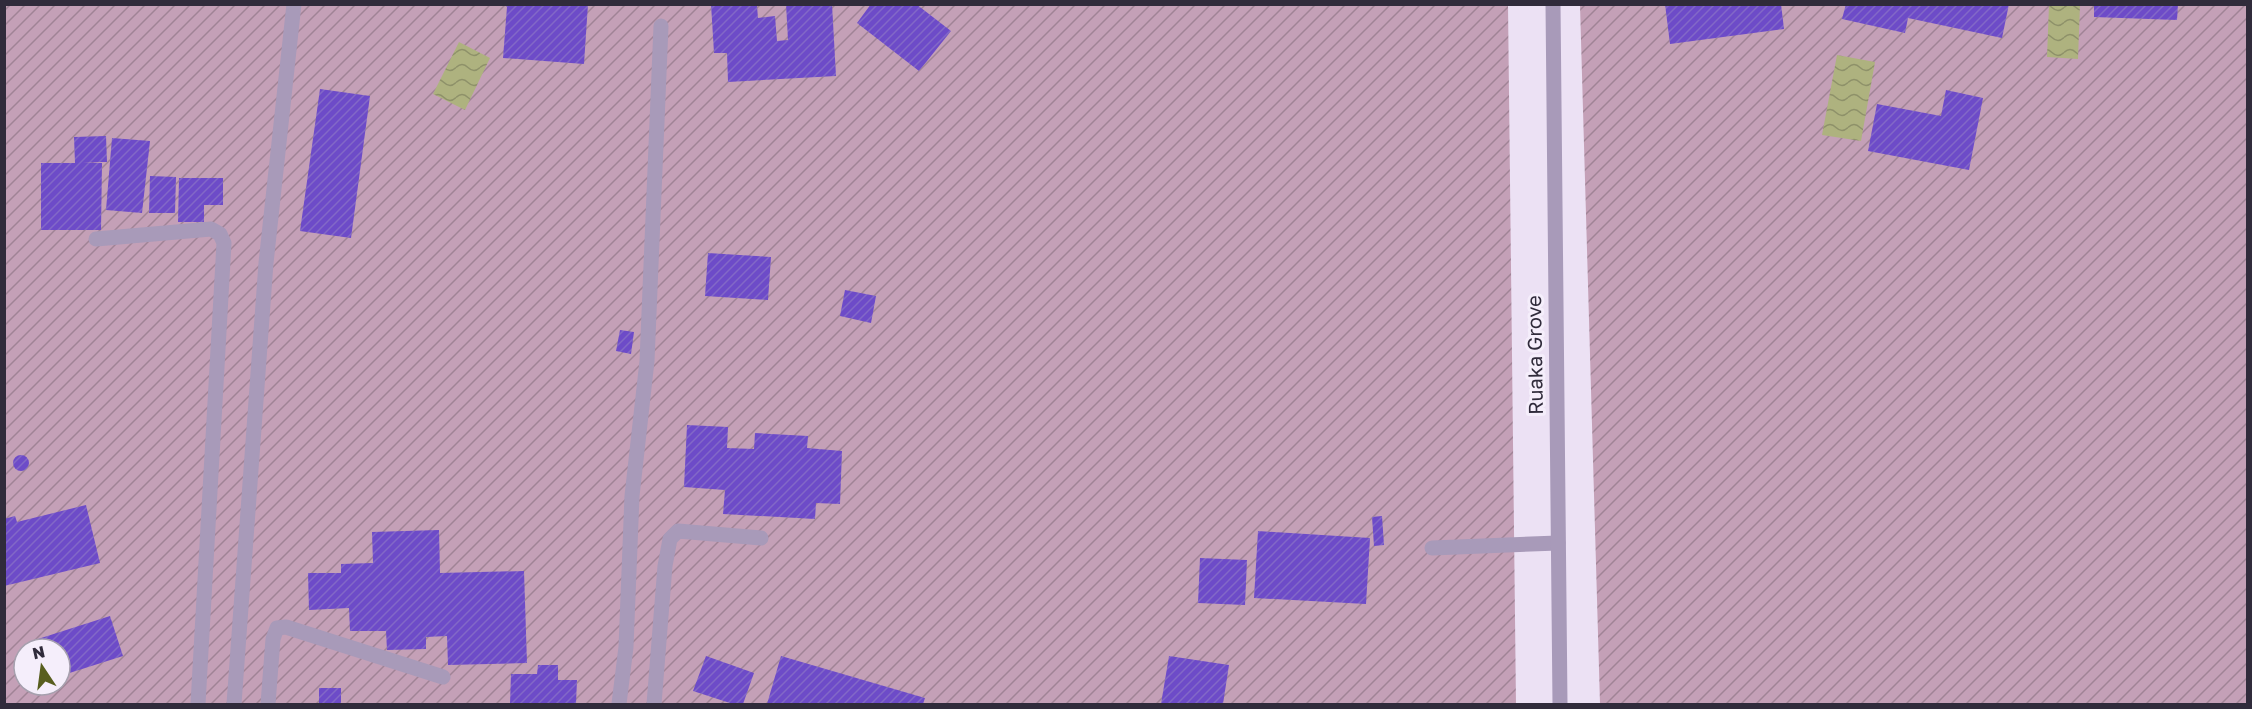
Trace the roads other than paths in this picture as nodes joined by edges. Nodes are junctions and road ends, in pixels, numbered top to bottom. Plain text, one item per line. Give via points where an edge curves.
1 (294, 4) edge
2 (1553, 4) edge
3 (661, 26) dead end
4 (96, 239) dead end
5 (761, 538) dead end
6 (1558, 543) junction
7 (1432, 548) dead end
8 (443, 677) dead end
9 (198, 705) edge
10 (234, 705) edge
11 (268, 705) edge
12 (619, 705) edge
13 (654, 705) edge
14 (1560, 705) edge

1 - 10 street via 267,252
2 - 6 street, Ruaka Grove
3 - 12 street via 647,361 632,496 626,647
4 - 9 street via 211,230 220,234 224,243
5 - 13 street via 678,531 670,539 664,566
6 - 7 street
6 - 14 street, Ruaka Grove
8 - 11 street via 286,627 277,628

